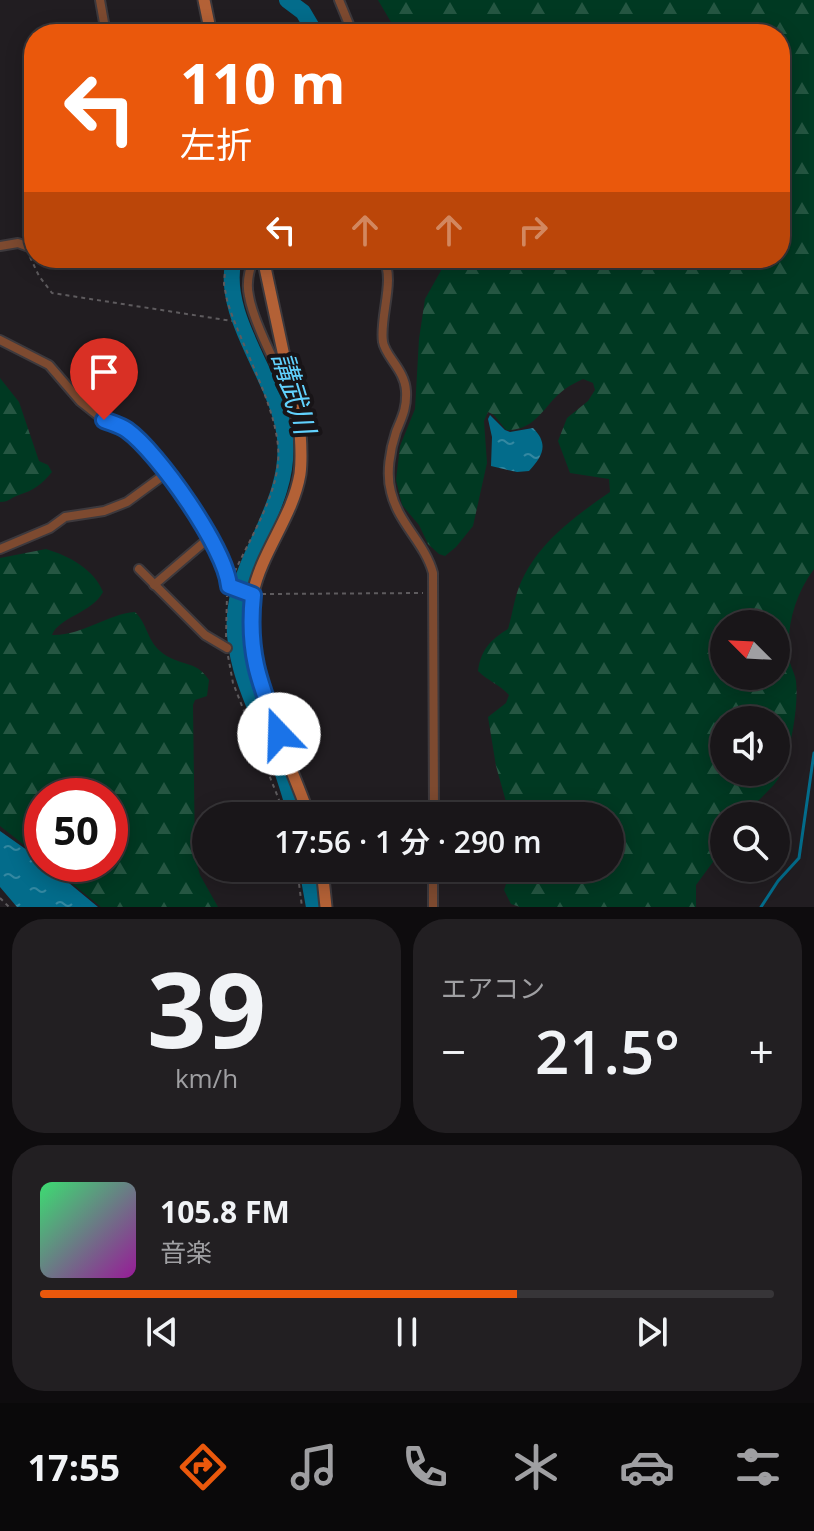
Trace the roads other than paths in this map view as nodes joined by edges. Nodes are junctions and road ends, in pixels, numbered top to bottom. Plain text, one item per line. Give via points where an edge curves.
1 (100, 0) edge
2 (204, 0) edge
3 (339, 0) edge
4 (104, 24) edge
5 (209, 24) edge
6 (349, 24) edge
7 (24, 245) edge
8 (0, 246) edge
9 (251, 268) edge
10 (265, 268) edge
11 (387, 268) edge
12 (0, 340) edge
13 (291, 384) junction
14 (168, 472) junction
15 (209, 538) junction
16 (0, 549) edge
17 (139, 569) dead end
18 (154, 585) junction
19 (248, 594) junction
20 (227, 648) road end
21 (304, 802) edge
22 (434, 802) edge
23 (323, 882) edge
24 (433, 882) edge
25 (326, 907) edge
26 (433, 907) edge

1 - 4 street
2 - 5 main road
3 - 6 street
7 - 8 street
9 - 13 street via 249,298 274,363
10 - 13 main road
11 - 22 street via 383,344 406,387 407,407 396,431 388,479 396,508 430,561 434,592
12 - 14 street via 49,365 80,401 126,429
13 - 19 main road via 300,431 300,475
14 - 15 street
14 - 16 street via 127,502 65,517
15 - 18 street
15 - 19 street via 230,587
17 - 18 street
18 - 20 street via 205,635
19 - 21 main road via 250,640 260,685
23 - 25 main road
24 - 26 street

